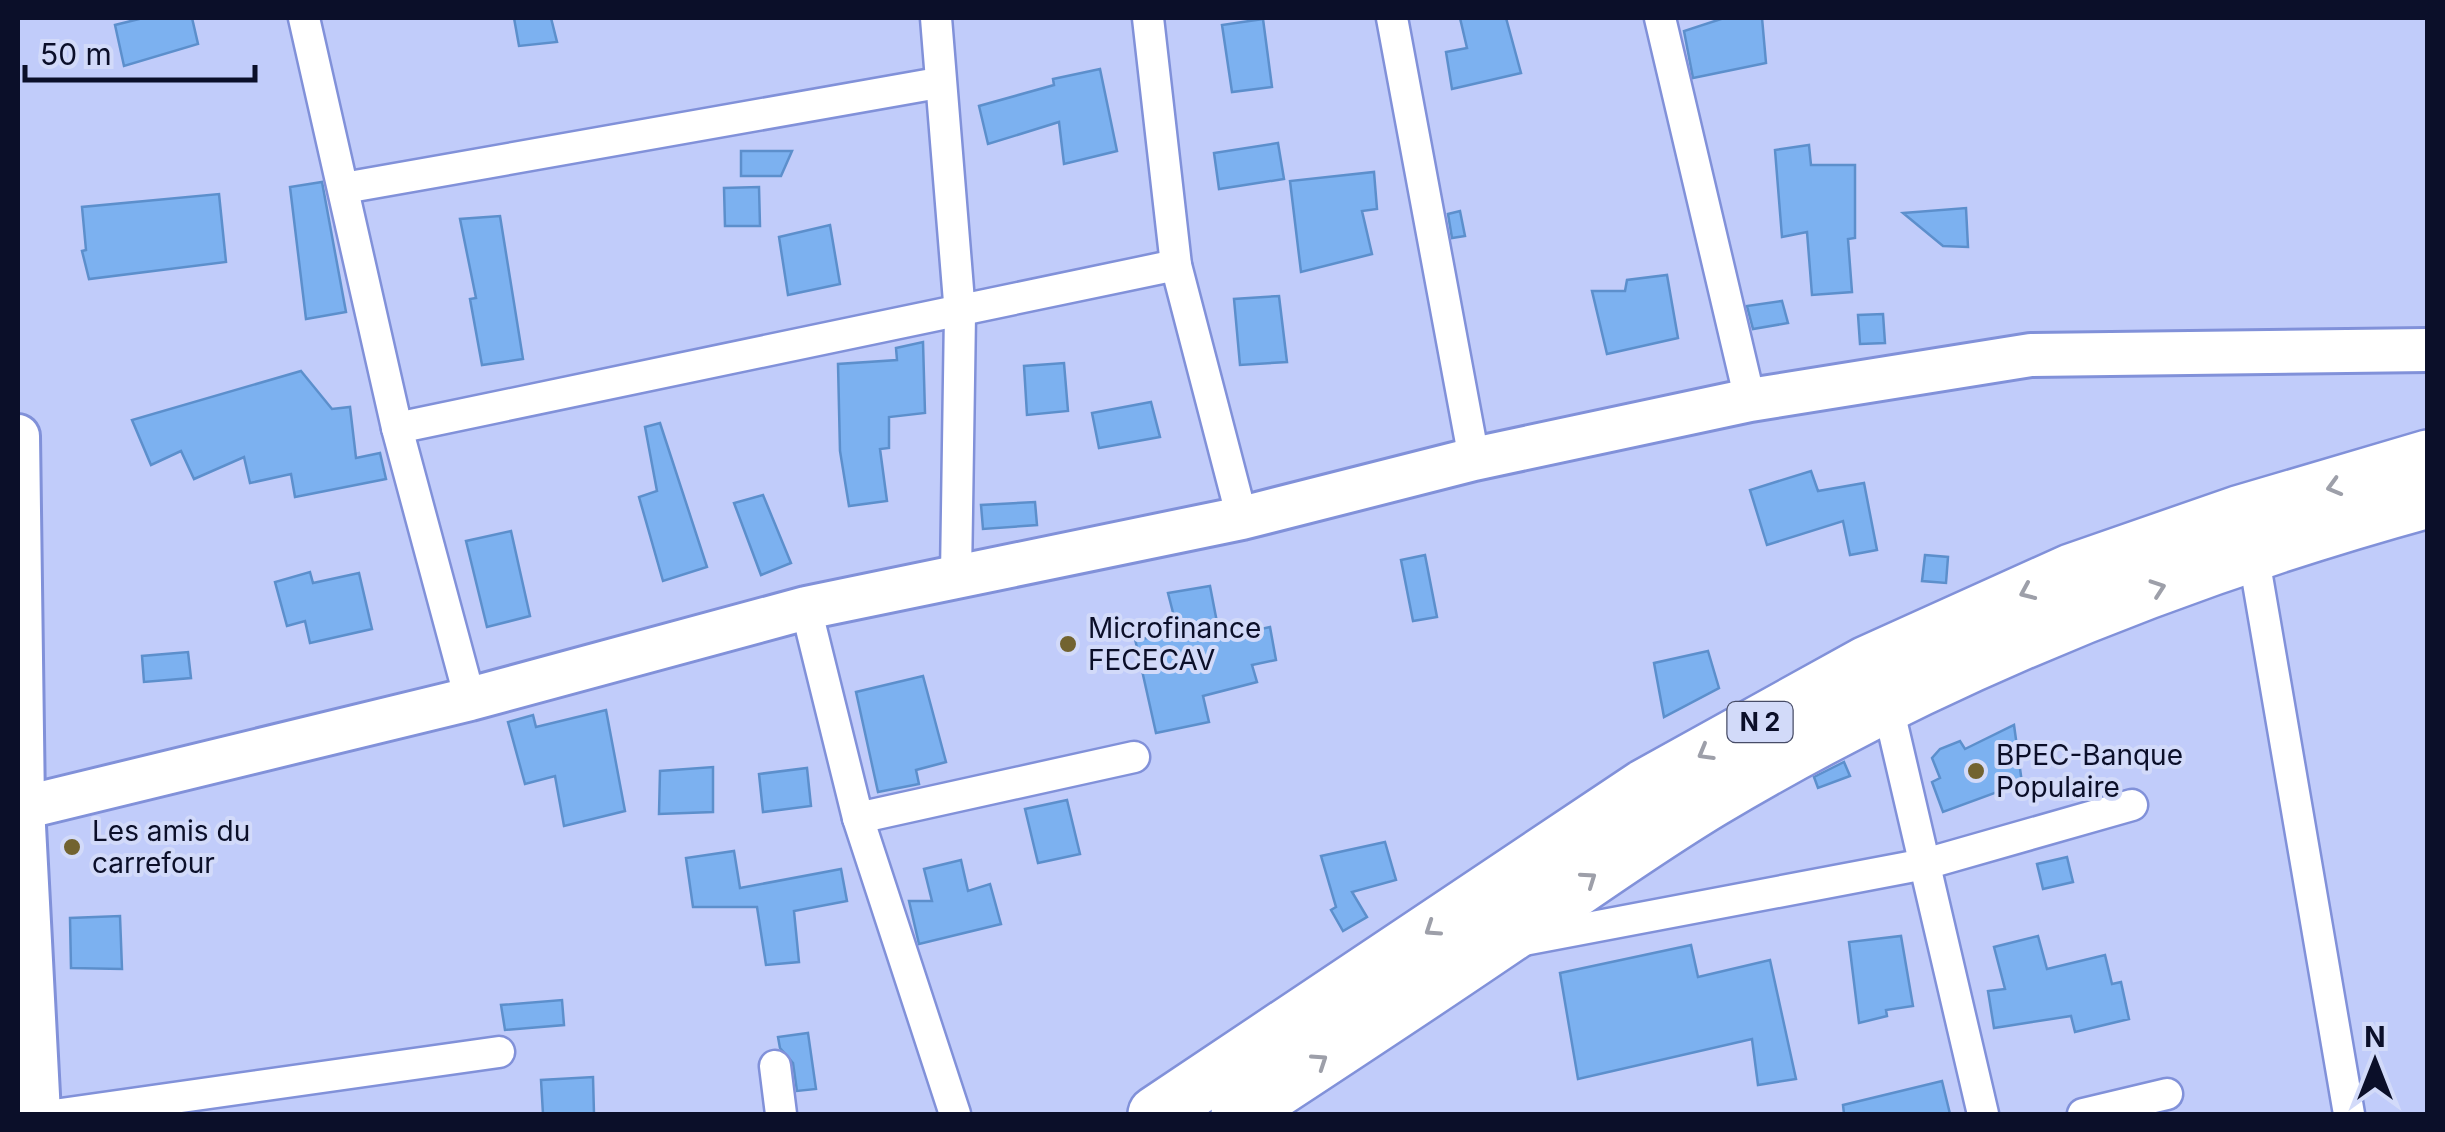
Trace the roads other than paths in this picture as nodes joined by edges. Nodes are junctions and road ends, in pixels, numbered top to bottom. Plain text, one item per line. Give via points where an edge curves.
1 (304, 18) edge
2 (936, 18) edge
3 (1148, 18) edge
4 (1392, 18) edge
5 (1660, 18) edge
6 (938, 83) junction
7 (344, 188) junction
8 (1176, 265) junction
9 (960, 314) junction
10 (2428, 350) edge
11 (1750, 400) junction
12 (397, 428) junction
13 (18, 436) edge
14 (1474, 458) junction
15 (2428, 458) edge
16 (2427, 501) edge
17 (1242, 518) junction
18 (2253, 554) junction
19 (956, 576) junction
20 (806, 608) junction
21 (470, 699) junction
22 (1888, 708) junction
23 (1134, 757) dead end
24 (2132, 805) dead end
25 (20, 808) edge
26 (858, 818) junction
27 (1925, 864) junction
28 (1492, 946) junction
29 (499, 1052) dead end
30 (776, 1066) dead end
31 (2167, 1094) dead end
32 (38, 1114) edge
33 (61, 1114) edge
34 (781, 1114) edge
35 (954, 1114) edge
36 (1156, 1114) edge
37 (1239, 1114) edge
38 (1983, 1114) edge
39 (2083, 1114) edge
40 (2349, 1114) edge

1 - 7 street
2 - 6 street
3 - 8 street
4 - 14 street
5 - 11 street
6 - 7 street
6 - 9 street
7 - 12 street
8 - 9 street
8 - 17 street
9 - 12 street
9 - 19 street
10 - 11 street via 2031,354
11 - 14 street
12 - 21 street
13 - 25 street
14 - 17 street
15 -> 36 highway, N 2 via 2071,572 1868,664 1646,788
16 - 18 highway, N 2
17 - 19 street
22 -> 18 highway, N 2 via 2043,631
18 - 40 street
19 - 20 street
20 - 21 street
20 - 26 street
21 - 25 street
22 - 27 street
28 -> 22 highway, N 2 via 1714,799
23 - 26 street
24 - 27 street
25 - 32 street
26 - 35 street
27 - 28 street
27 - 38 street
37 -> 28 highway, N 2
29 - 33 street
30 - 34 street
31 - 39 street

